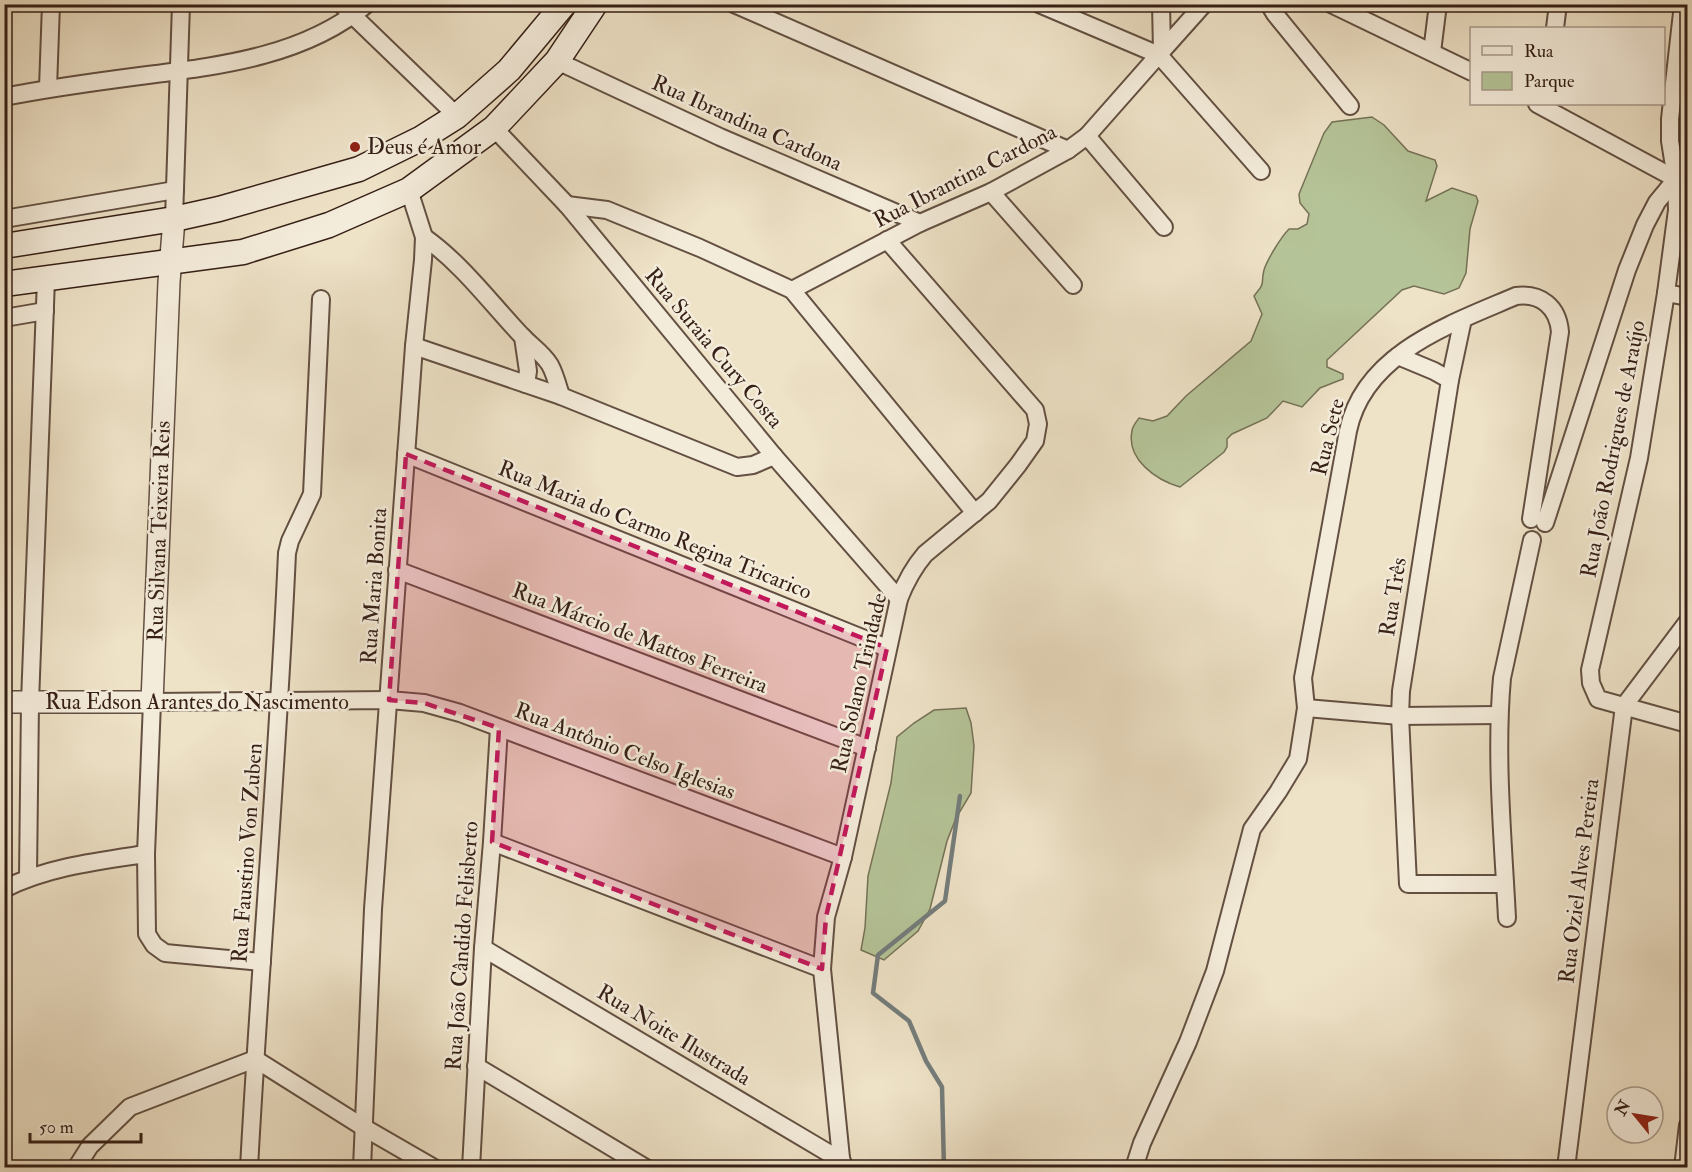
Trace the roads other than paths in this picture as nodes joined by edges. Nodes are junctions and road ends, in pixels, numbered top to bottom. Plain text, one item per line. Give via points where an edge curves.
1 (51, 4) edge
2 (181, 4) edge
3 (367, 4) edge
4 (564, 4) edge
5 (595, 4) edge
6 (1039, 4) edge
7 (1161, 4) edge
8 (1204, 4) edge
9 (1269, 4) edge
10 (1331, 4) edge
11 (1438, 4) edge
12 (1558, 4) edge
13 (1683, 4) edge
14 (736, 5) edge
15 (346, 11) edge
16 (1554, 27) edge
17 (1432, 52) junction
18 (1161, 53) junction
19 (557, 61) junction
20 (180, 71) junction
21 (1470, 71) edge
22 (1681, 73) edge
23 (48, 88) junction
24 (4, 97) edge
25 (1541, 105) edge
26 (1350, 106) dead end
27 (457, 116) junction
28 (494, 128) junction
29 (1087, 136) junction
30 (1068, 150) junction
31 (1261, 171) dead end
32 (1682, 180) edge
33 (175, 190) junction
34 (409, 190) junction
35 (991, 192) junction
36 (567, 206) junction
37 (4, 219) edge
38 (174, 219) junction
39 (920, 224) junction
40 (1164, 227) dead end
41 (424, 237) junction
42 (887, 240) junction
43 (4, 246) edge
44 (170, 262) junction
45 (46, 279) junction
46 (4, 284) edge
47 (1073, 285) dead end
48 (792, 290) junction
49 (1666, 293) junction
50 (1688, 297) edge
51 (321, 299) dead end
52 (45, 312) junction
53 (4, 318) edge
54 (1463, 319) junction
55 (523, 337) junction
56 (414, 346) junction
57 (1398, 356) junction
58 (1450, 380) junction
59 (526, 384) junction
60 (561, 396) junction
61 (406, 454) junction
62 (774, 456) junction
63 (975, 513) junction
64 (1538, 521) junction
65 (397, 570) junction
66 (899, 599) junction
67 (1688, 621) edge
68 (887, 648) junction
69 (389, 700) junction
70 (4, 702) edge
71 (30, 702) junction
72 (152, 702) junction
73 (280, 702) junction
74 (1624, 706) junction
75 (1306, 708) junction
76 (1499, 715) junction
77 (1400, 716) junction
78 (1688, 724) edge
79 (499, 728) junction
80 (867, 748) junction
81 (492, 842) junction
82 (146, 854) junction
83 (843, 857) junction
84 (28, 878) junction
85 (1505, 884) junction
86 (4, 889) edge
87 (1507, 918) dead end
88 (483, 948) junction
89 (262, 962) junction
90 (822, 969) junction
91 (255, 1059) junction
92 (476, 1066) junction
93 (1688, 1125) edge
94 (363, 1127) junction
95 (842, 1164) edge
96 (76, 1167) edge
97 (249, 1167) edge
98 (362, 1167) edge
99 (434, 1167) edge
100 (471, 1167) edge
101 (646, 1167) edge
102 (1134, 1167) edge
103 (1566, 1167) edge
104 (1683, 1167) edge

1 - 23 street
2 - 20 street, Rua Silvana Teixeira Reis
3 - 15 street
4 - 27 main road via 509,70
5 - 19 main road
6 - 18 street
7 - 18 street
8 - 18 street, Rua Ibrantina Cardona
9 - 26 street
10 - 17 street
11 - 17 street
12 - 16 street
13 - 22 street, Rua João Rodrigues de Araújo
14 - 30 street
15 - 20 street via 303,43 224,65
15 - 27 street
17 - 21 street
18 - 29 street, Rua Ibrantina Cardona
18 - 31 street
19 - 28 main road
19 - 39 street, Rua Ibrandina Cardona
20 - 23 street
20 - 33 street, Rua Silvana Teixeira Reis
22 - 32 street, Rua João Rodrigues de Araújo via 1670,120 1670,141
23 - 24 street
25 - 32 street
27 - 34 main road via 448,132 417,160
27 - 38 main road via 359,169
28 - 34 main road
28 - 36 street, Rua Suraia Cury Costa
29 - 30 street, Rua Ibrantina Cardona
29 - 40 street
30 - 35 street, Rua Ibrantina Cardona
32 - 49 street, Rua João Rodrigues de Araújo
32 - 64 street via 1657,202 1626,270
33 - 37 street
33 - 38 street, Rua Silvana Teixeira Reis
34 - 41 street, Rua Maria Bonita
34 - 44 main road via 328,225 243,252
35 - 39 street, Rua Ibrantina Cardona
35 - 47 street
36 - 48 street via 607,210
36 - 62 street, Rua Suraia Cury Costa
38 - 43 main road
38 - 44 street, Rua Silvana Teixeira Reis
39 - 42 street, Rua Ibrantina Cardona
41 - 55 street via 463,269
41 - 56 street, Rua Maria Bonita
42 - 48 street, Rua Ibrantina Cardona
42 - 63 street, Rua Solano Trindade via 1038,417 1035,441 989,501
44 - 45 main road
44 - 72 street, Rua Silvana Teixeira Reis
45 - 46 main road
45 - 52 street
48 - 63 street
49 - 50 street
49 - 74 street, Rua João Rodrigues de Araújo via 1639,458 1590,670 1598,699
51 - 73 street, Rua Faustino Von Zuben via 312,494 288,553
52 - 53 street
52 - 71 street
54 - 57 street, Rua Sete
54 - 58 street, Rua Três
54 - 64 street, Rua Sete via 1516,296 1533,296 1548,303 1557,316 1560,332
55 - 59 street
55 - 60 street via 550,365
56 - 59 street
56 - 61 street, Rua Maria Bonita
57 - 58 street
57 - 75 street, Rua Sete via 1360,395 1351,419 1303,678
58 - 77 street, Rua Três
59 - 60 street
60 - 62 street via 736,467
61 - 65 street, Rua Maria Bonita
61 - 68 street, Rua Maria do Carmo Regina Tricarico
62 - 66 street, Rua Suraia Cury Costa
63 - 66 street, Rua Solano Trindade via 921,559
64 - 76 street via 1547,528 1543,538 1532,540 1502,678
65 - 69 street, Rua Maria Bonita
65 - 80 street, Rua Márcio de Mattos Ferreira
66 - 68 street, Rua Solano Trindade
67 - 74 street, Rua Oziel Alves Pereira
68 - 80 street, Rua Solano Trindade
69 - 73 street, Rua Edson Arantes do Nascimento
69 - 79 street, Rua Antônio Celso Iglesias via 424,703
69 - 94 street, Rua Maria Bonita via 373,909
70 - 71 street, Rua Edson Arantes do Nascimento
71 - 72 street, Rua Edson Arantes do Nascimento
71 - 84 street
72 - 73 street, Rua Edson Arantes do Nascimento
72 - 82 street, Rua Silvana Teixeira Reis
73 - 89 street, Rua Faustino Von Zuben
74 - 78 street
74 - 103 street, Rua Oziel Alves Pereira
75 - 77 street
75 - 102 street, Rua Sete via 1298,759 1252,829 1215,971
76 - 77 street
76 - 85 street
77 - 85 street, Rua Três via 1408,884
79 - 81 street, Rua João Cândido Felisberto
79 - 83 street, Rua Antônio Celso Iglesias
80 - 83 street, Rua Solano Trindade
81 - 88 street, Rua João Cândido Felisberto
81 - 90 street
82 - 84 street
82 - 89 street, Rua Silvana Teixeira Reis via 147,934 154,945 165,953
83 - 90 street, Rua Solano Trindade via 826,917
84 - 86 street
85 - 87 street
88 - 92 street, Rua João Cândido Felisberto
88 - 95 street, Rua Noite Ilustrada
89 - 91 street, Rua Faustino Von Zuben
90 - 95 street, Rua Solano Trindade
91 - 94 street
91 - 96 street via 130,1107 90,1146
91 - 97 street, Rua Faustino Von Zuben
92 - 100 street, Rua João Cândido Felisberto
92 - 101 street
93 - 104 street
94 - 98 street, Rua Maria Bonita
94 - 99 street

